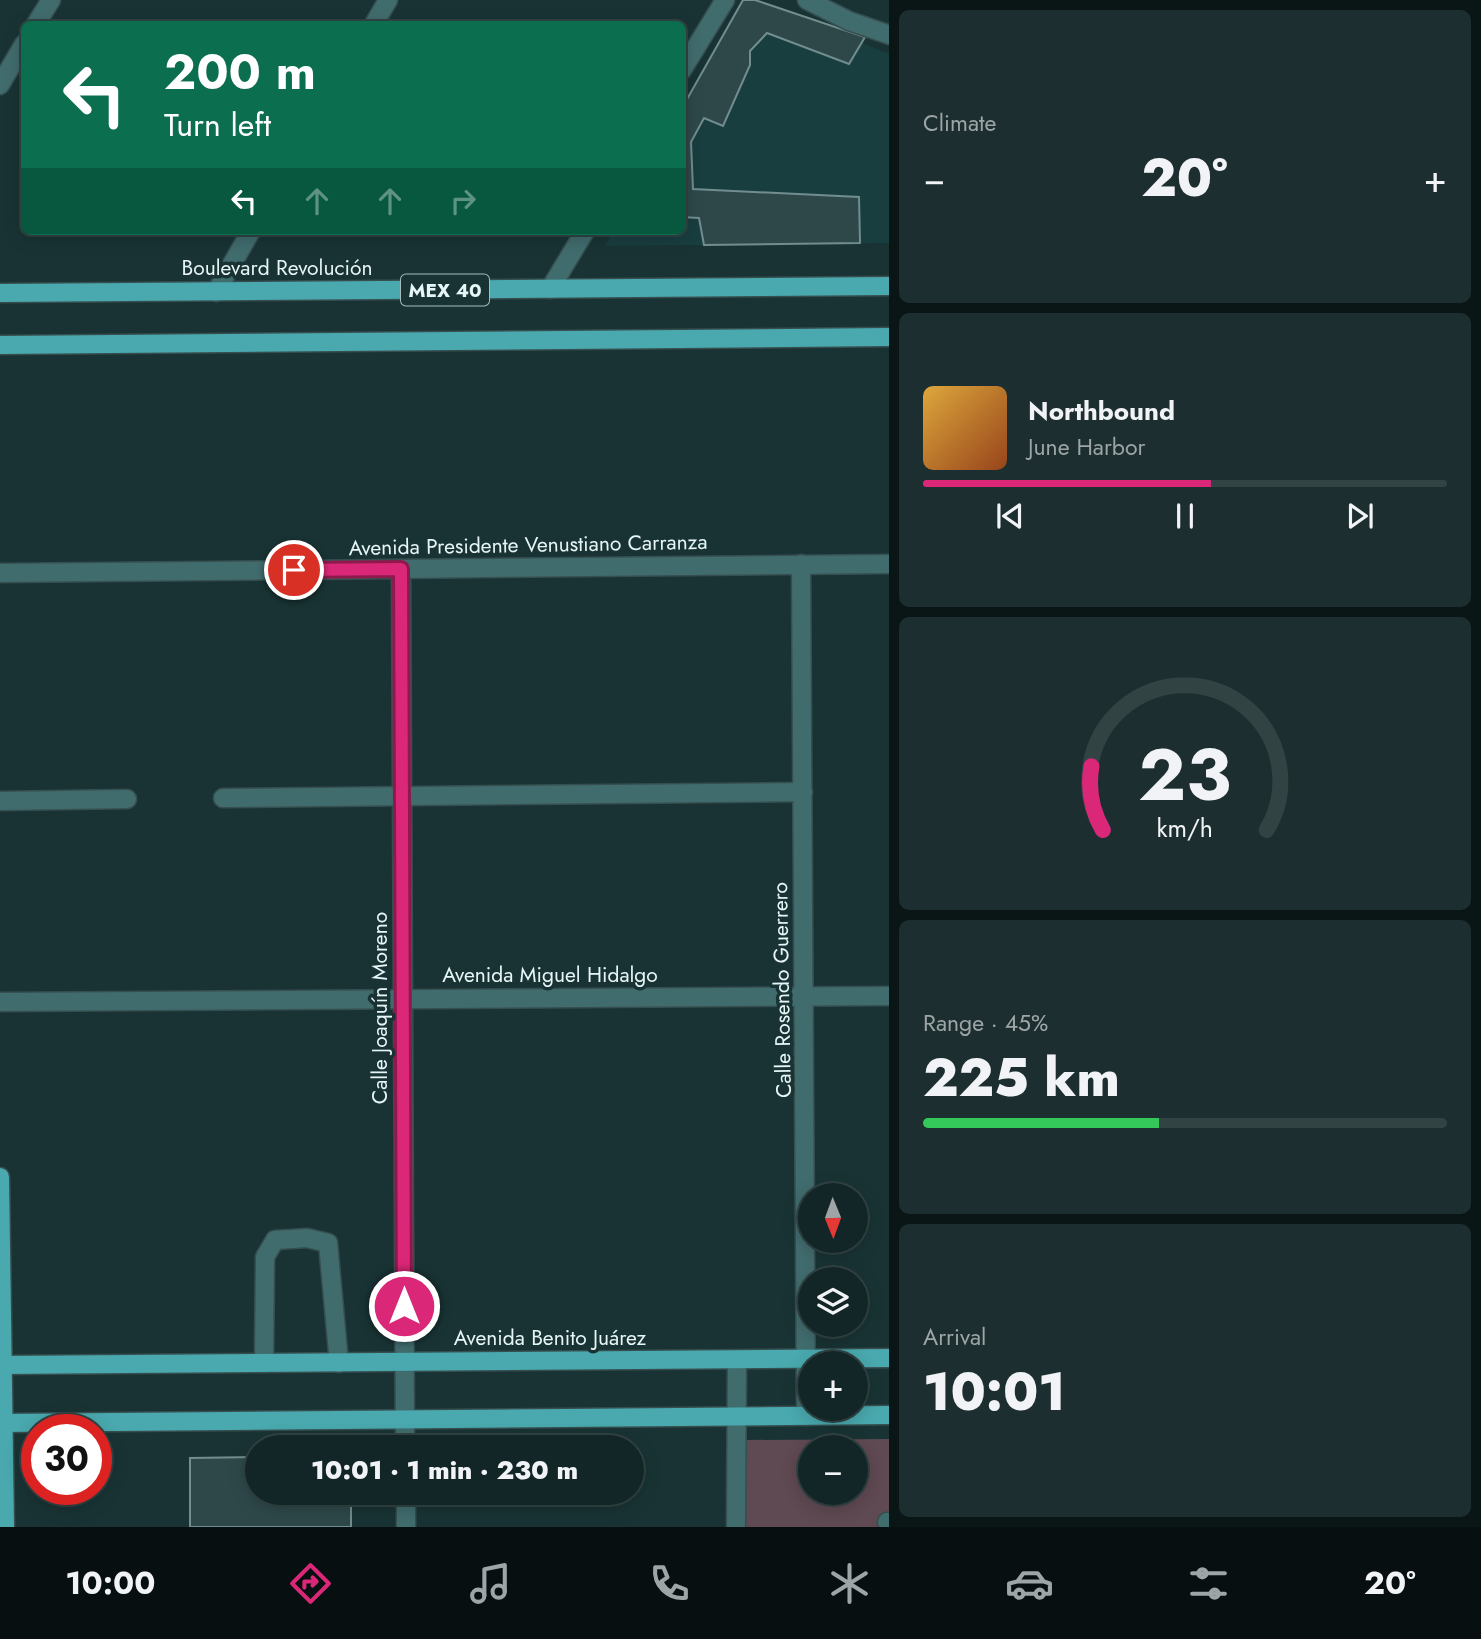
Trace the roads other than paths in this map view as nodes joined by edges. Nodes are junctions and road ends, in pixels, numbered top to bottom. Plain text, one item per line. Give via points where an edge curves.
1 (51, 0) edge
2 (388, 0) edge
3 (725, 0) edge
4 (807, 0) edge
5 (38, 21) edge
6 (376, 21) edge
7 (889, 35) edge
8 (21, 49) edge
9 (686, 63) edge
10 (0, 85) edge
11 (249, 235) edge
12 (583, 235) edge
13 (889, 286) edge
14 (550, 289) junction
15 (216, 292) junction
16 (0, 293) edge
17 (889, 337) edge
18 (0, 345) edge
19 (801, 564) junction
20 (889, 564) edge
21 (401, 569) junction
22 (0, 573) edge
23 (803, 792) junction
24 (402, 795) junction
25 (223, 798) dead end
26 (127, 799) dead end
27 (0, 801) edge
28 (805, 996) junction
29 (889, 996) edge
30 (403, 998) junction
31 (0, 1002) edge
32 (0, 1177) edge
33 (807, 1351) edge
34 (868, 1358) edge
35 (889, 1358) edge
36 (798, 1359) edge
37 (737, 1360) junction
38 (405, 1362) junction
39 (264, 1363) junction
40 (339, 1363) junction
41 (2, 1365) edge
42 (868, 1415) edge
43 (889, 1415) edge
44 (798, 1416) edge
45 (737, 1417) junction
46 (405, 1419) junction
47 (2, 1423) edge
48 (405, 1435) edge
49 (406, 1505) edge
50 (5, 1527) edge
51 (406, 1527) edge
52 (737, 1527) edge

1 - 5 street
2 - 6 street
3 - 9 street
4 - 7 street
8 - 10 street
11 - 15 street
12 - 14 street
13 - 14 main road, Boulevard Revolución / MEX 40
14 - 15 main road, Boulevard Revolución / MEX 40
15 - 16 main road, Boulevard Revolución / MEX 40
17 - 18 main road
19 - 20 street, Avenida Presidente Venustiano Carranza
19 - 21 street, Avenida Presidente Venustiano Carranza
19 - 23 street, Calle Rosendo Guerrero
21 - 22 street, Avenida Presidente Venustiano Carranza
21 - 24 street, Calle Joaquín Moreno
23 - 24 street
23 - 28 street, Calle Rosendo Guerrero
24 - 25 street
24 - 30 street, Calle Joaquín Moreno
26 - 27 street
28 - 29 street, Avenida Miguel Hidalgo
28 - 30 street, Avenida Miguel Hidalgo
28 - 33 street, Calle Rosendo Guerrero
30 - 31 street, Avenida Miguel Hidalgo
30 - 38 street, Calle Joaquín Moreno
32 - 41 main road
34 - 35 main road, Avenida Benito Juárez
36 - 37 main road, Avenida Benito Juárez
37 - 38 main road, Avenida Benito Juárez
37 - 45 street
38 - 40 main road, Avenida Benito Juárez
38 - 46 street, Calle Joaquín Moreno
39 - 40 main road, Avenida Benito Juárez
39 - 40 street via 265,1257 275,1240 307,1238 328,1243
39 - 41 main road, Avenida Benito Juárez
41 - 47 main road
42 - 43 main road
44 - 45 main road
45 - 46 main road
45 - 52 street
46 - 47 main road
46 - 48 street, Calle Joaquín Moreno
47 - 50 main road
49 - 51 street

